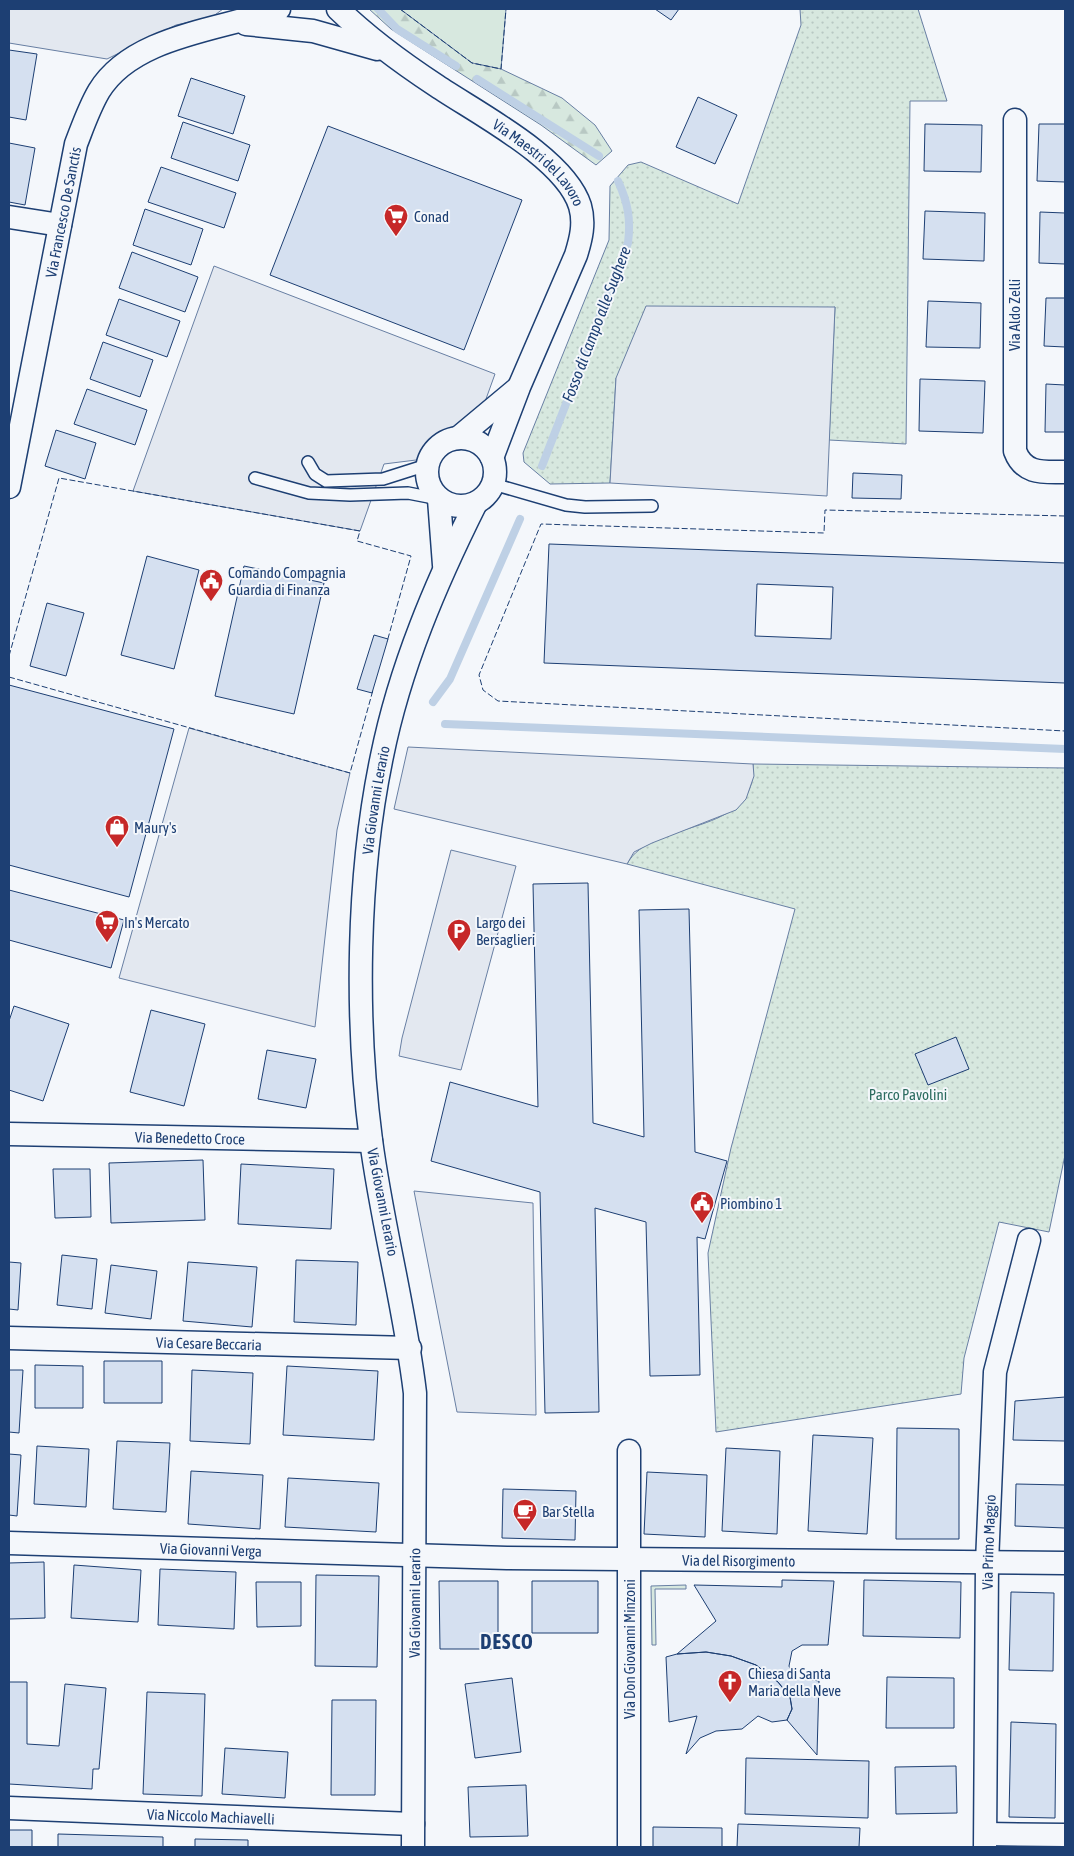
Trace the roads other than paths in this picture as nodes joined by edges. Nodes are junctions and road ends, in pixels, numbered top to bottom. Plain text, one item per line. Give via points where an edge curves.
1 (253, 9) edge
2 (279, 9) edge
3 (338, 9) edge
4 (236, 16) edge
5 (392, 54) junction
6 (1015, 120) dead end
7 (9, 217) edge
8 (60, 225) junction
9 (519, 387) junction
10 (458, 438) junction
11 (492, 458) junction
12 (308, 462) dead end
13 (427, 465) junction
14 (1065, 472) edge
15 (255, 478) dead end
16 (493, 484) junction
17 (9, 486) edge
18 (439, 499) junction
19 (476, 503) junction
20 (652, 506) dead end
21 (444, 566) junction
22 (9, 1134) edge
23 (371, 1141) junction
24 (1029, 1240) dead end
25 (9, 1338) edge
26 (410, 1348) junction
27 (629, 1451) dead end
28 (9, 1543) edge
29 (413, 1556) junction
30 (629, 1560) junction
31 (987, 1562) junction
32 (1065, 1563) edge
33 (9, 1808) edge
34 (413, 1824) junction
35 (1065, 1835) edge
36 (985, 1841) edge
37 (413, 1847) edge
38 (629, 1847) edge

1 - 4 street, Via Francesco De Sanctis
2 - 4 street, Via Francesco De Sanctis
3 - 5 street, Via Maestri del Lavoro
4 - 5 street, Via Francesco De Sanctis via 270,26 313,31
4 - 8 street, Via Francesco De Sanctis via 157,45 136,55 109,76 89,109 76,144
5 - 9 street, Via Maestri del Lavoro via 539,154 568,185 580,206 582,237 576,255
6 - 14 street, Via Aldo Zelli via 1016,451 1019,460 1031,470
7 - 8 street
8 - 17 street, Via Francesco De Sanctis
9 - 10 street, Via Maestri del Lavoro
9 - 11 street, Via Maestri del Lavoro
10 - 11 street via 478,442
10 - 13 street, Via Maestri del Lavoro via 434,450
11 - 16 street, Via Maestri del Lavoro via 495,466
12 - 13 lane via 315,474 326,481 383,479
13 - 18 street via 428,483
15 - 18 lane via 309,493 408,493
16 - 19 street
16 - 20 lane via 566,505
18 - 19 street via 451,505
18 - 21 street, Via Giovanni Lerario
19 - 21 street, Via Giovanni Lerario
21 - 23 street, Via Giovanni Lerario via 407,664 382,756 373,809 364,899 361,1018
22 - 23 street, Via Benedetto Croce
23 - 26 street, Via Giovanni Lerario
24 - 31 street, Via Primo Maggio via 995,1372
25 - 26 street, Via Cesare Beccaria
26 - 29 street, Via Giovanni Lerario via 417,1438
27 - 30 street, Via Don Giovanni Minzoni
28 - 29 street, Via Giovanni Verga
29 - 30 street, Via del Risorgimento
29 - 34 street, Via Giovanni Lerario
30 - 31 street, Via del Risorgimento
30 - 38 street, Via Don Giovanni Minzoni
31 - 32 street, Via del Risorgimento
31 - 36 street, Via Primo Maggio
33 - 34 street, Via Niccolo Machiavelli
34 - 37 street, Via Giovanni Lerario
35 - 36 street

